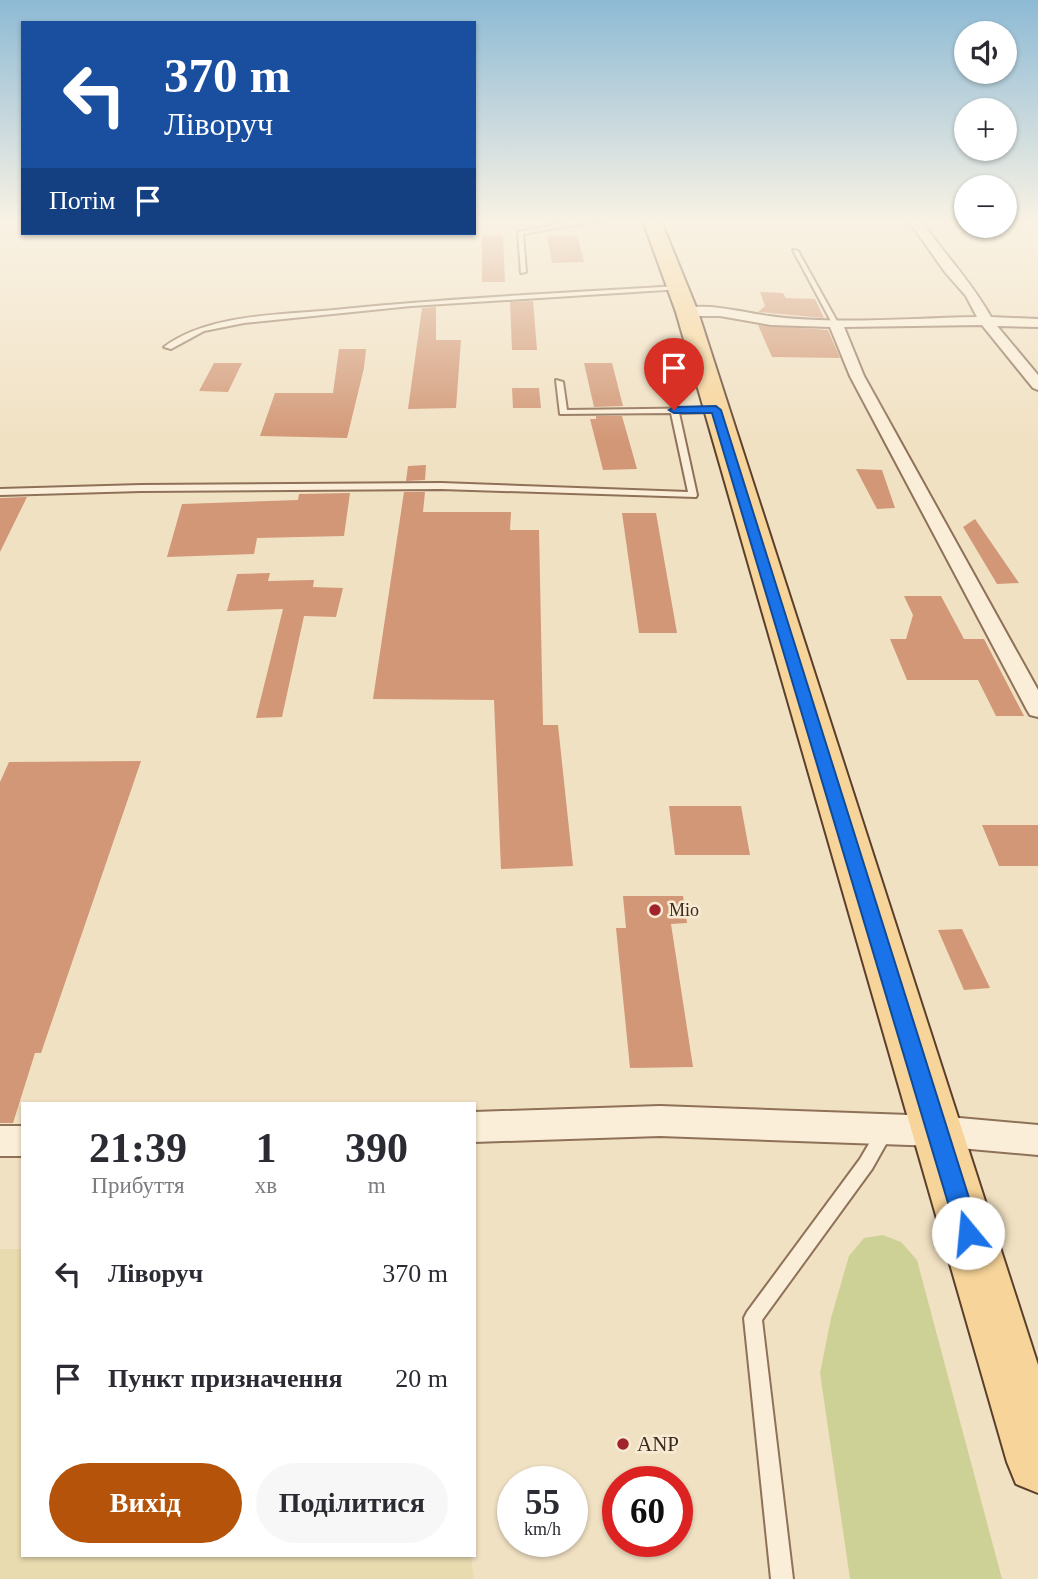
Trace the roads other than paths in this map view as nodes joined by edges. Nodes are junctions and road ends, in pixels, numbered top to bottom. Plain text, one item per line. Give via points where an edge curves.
1 (681, 295) edge
2 (819, 295) edge
3 (972, 295) edge
4 (683, 300) junction
5 (986, 321) junction
6 (835, 323) junction
7 (1038, 323) edge
8 (168, 347) dead end
9 (559, 382) dead end
10 (1038, 385) edge
11 (674, 410) junction
12 (716, 410) junction
13 (0, 492) edge
14 (1038, 710) edge
15 (476, 1127) edge
16 (886, 1129) junction
17 (937, 1131) junction
18 (1038, 1140) edge
19 (21, 1141) edge
20 (0, 1142) edge
21 (1038, 1462) edge
22 (782, 1579) edge

1 - 4 main road
2 - 6 lane
3 - 5 street
4 - 6 street via 771,321
4 - 8 lane via 424,303 244,321 202,329
4 - 12 main road
5 - 6 street
5 - 7 street
5 - 10 street
6 - 14 street via 857,376
9 - 11 lane via 564,412
11 - 12 lane
11 - 13 lane via 693,495 441,486
12 - 17 main road
15 - 16 street via 660,1121
16 - 17 street
16 - 22 lane via 866,1164 753,1318
17 - 18 street
17 - 21 main road
19 - 20 street

